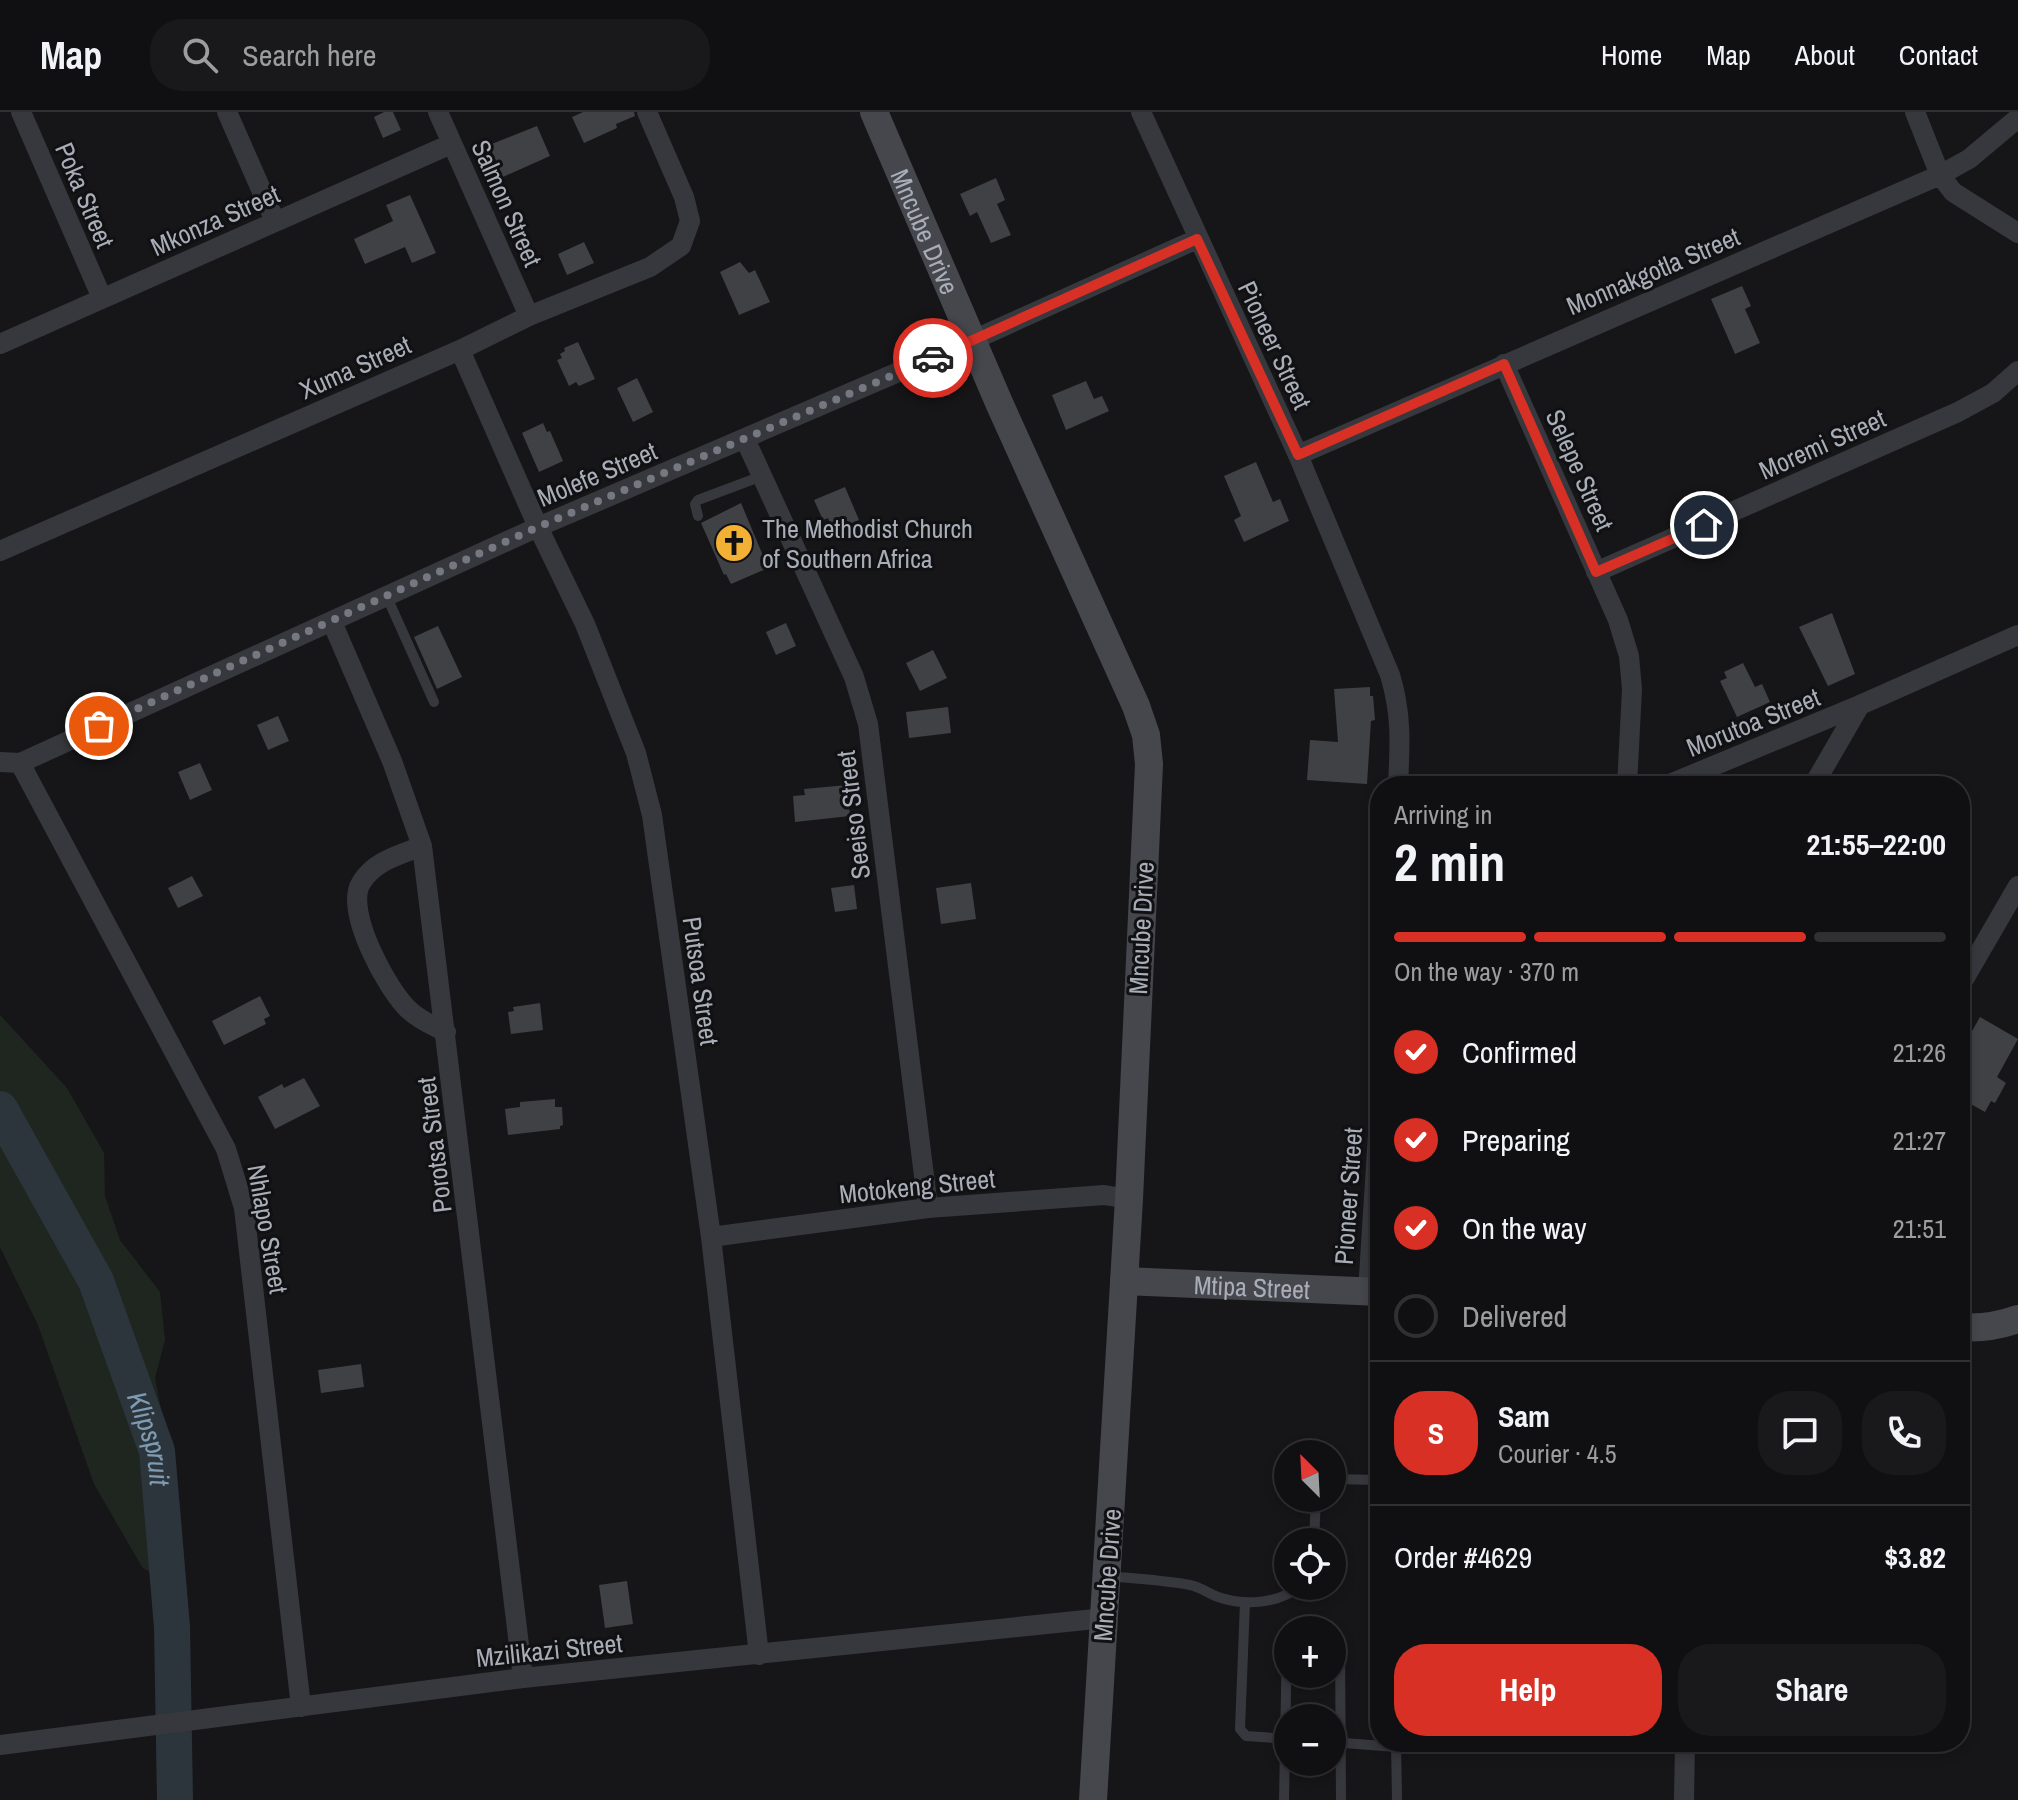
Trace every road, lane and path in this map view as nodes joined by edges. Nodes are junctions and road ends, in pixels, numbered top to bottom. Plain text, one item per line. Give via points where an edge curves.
1 (21, 112) edge
2 (227, 112) edge
3 (438, 112) edge
4 (647, 112) edge
5 (874, 112) edge
6 (1141, 112) edge
7 (1915, 112) edge
8 (2018, 118) edge
9 (451, 144) junction
10 (1940, 175) junction
11 (275, 221) junction
12 (2018, 233) edge
13 (1197, 239) junction
14 (102, 298) junction
15 (529, 316) junction
16 (973, 340) junction
17 (0, 344) edge
18 (460, 350) junction
19 (1504, 364) junction
20 (2018, 371) edge
21 (745, 439) junction
22 (1298, 455) junction
23 (762, 476) junction
24 (698, 516) dead end
25 (538, 527) junction
26 (0, 551) edge
27 (1596, 572) junction
28 (387, 597) junction
29 (332, 622) junction
30 (2018, 635) edge
31 (434, 702) dead end
32 (1860, 705) junction
33 (10, 762) edge
34 (1398, 776) edge
35 (1628, 776) edge
36 (1709, 776) edge
37 (1819, 776) edge
38 (422, 846) junction
39 (2018, 886) edge
40 (1970, 969) edge
41 (446, 1032) junction
42 (1129, 1199) junction
43 (928, 1208) junction
44 (711, 1237) junction
45 (1124, 1281) junction
46 (1370, 1291) edge
47 (2018, 1319) edge
48 (1970, 1328) edge
49 (1346, 1479) edge
50 (1370, 1480) edge
51 (1107, 1576) junction
52 (1274, 1599) edge
53 (1245, 1602) junction
54 (1105, 1618) junction
55 (759, 1655) junction
56 (523, 1678) junction
57 (301, 1707) junction
58 (1274, 1738) edge
59 (1346, 1742) edge
60 (1370, 1743) edge
61 (0, 1745) edge
62 (1396, 1752) edge
63 (1685, 1752) edge
64 (1285, 1776) edge
65 (1339, 1776) edge
66 (1684, 1799) edge
67 (1093, 1800) edge
68 (1284, 1800) edge
69 (1341, 1800) edge
70 (1397, 1800) edge

1 - 14 street, Poka Street
2 - 11 street
3 - 9 street, Salmon Street
4 - 15 street, Xuma Street via 684,197 690,221 681,246 650,267
5 - 16 street, Mncube Drive
6 - 13 street, Pioneer Street
7 - 10 street
8 - 10 street, Monnakgotla Street via 1969,159
9 - 11 street, Mkonza Street
9 - 15 street, Salmon Street
10 - 12 street via 1953,192
10 - 19 street, Monnakgotla Street
11 - 14 street, Mkonza Street
13 - 16 street, Molefe Street
13 - 22 street, Pioneer Street
14 - 17 street, Mkonza Street
15 - 18 street, Xuma Street
16 - 21 street, Molefe Street
16 - 42 street, Mncube Drive via 1146,735 1149,764
18 - 25 street, Putsoa Street
18 - 26 street, Xuma Street
19 - 22 street, Monnakgotla Street
19 - 27 street, Selepe Street
20 - 27 street, Moremi Street via 1993,393 1958,412
21 - 23 street, Seeiso Street
21 - 25 street, Molefe Street
22 - 34 street, Pioneer Street via 1399,703
23 - 24 lane via 698,500
23 - 43 street, Seeiso Street via 854,677 868,724
25 - 28 street, Molefe Street
25 - 44 street, Putsoa Street via 585,624 636,753 652,815
27 - 35 street, Selepe Street via 1629,656
28 - 29 street, Molefe Street
28 - 31 lane
29 - 33 street, Molefe Street
29 - 38 street, Porotsa Street
30 - 32 street, Morutoa Street
32 - 36 street, Morutoa Street
32 - 37 street, Morutoa Street
33 - 57 street, Nhlapo Street via 226,1149 236,1178 246,1223
38 - 41 street, Porotsa Street
38 - 41 street via 370,870 358,887 356,902 392,991 411,1013
39 - 40 street
41 - 56 street, Porotsa Street
42 - 43 street, Motokeng Street via 1104,1195
42 - 45 street, Mncube Drive
43 - 44 street, Motokeng Street
44 - 55 street, Putsoa Street
45 - 46 street, Mtipa Street
45 - 51 street, Mncube Drive
47 - 48 street
49 - 50 lane
51 - 53 lane via 1195,1586
51 - 54 street, Mncube Drive
52 - 53 lane
53 - 58 lane via 1240,1729 1246,1736
54 - 55 street, Mzilikazi Street
54 - 67 street, Mncube Drive
55 - 56 street, Mzilikazi Street
56 - 57 street, Mzilikazi Street
57 - 61 street, Mzilikazi Street
59 - 60 lane
62 - 70 lane
63 - 66 street
64 - 68 lane
65 - 69 lane

